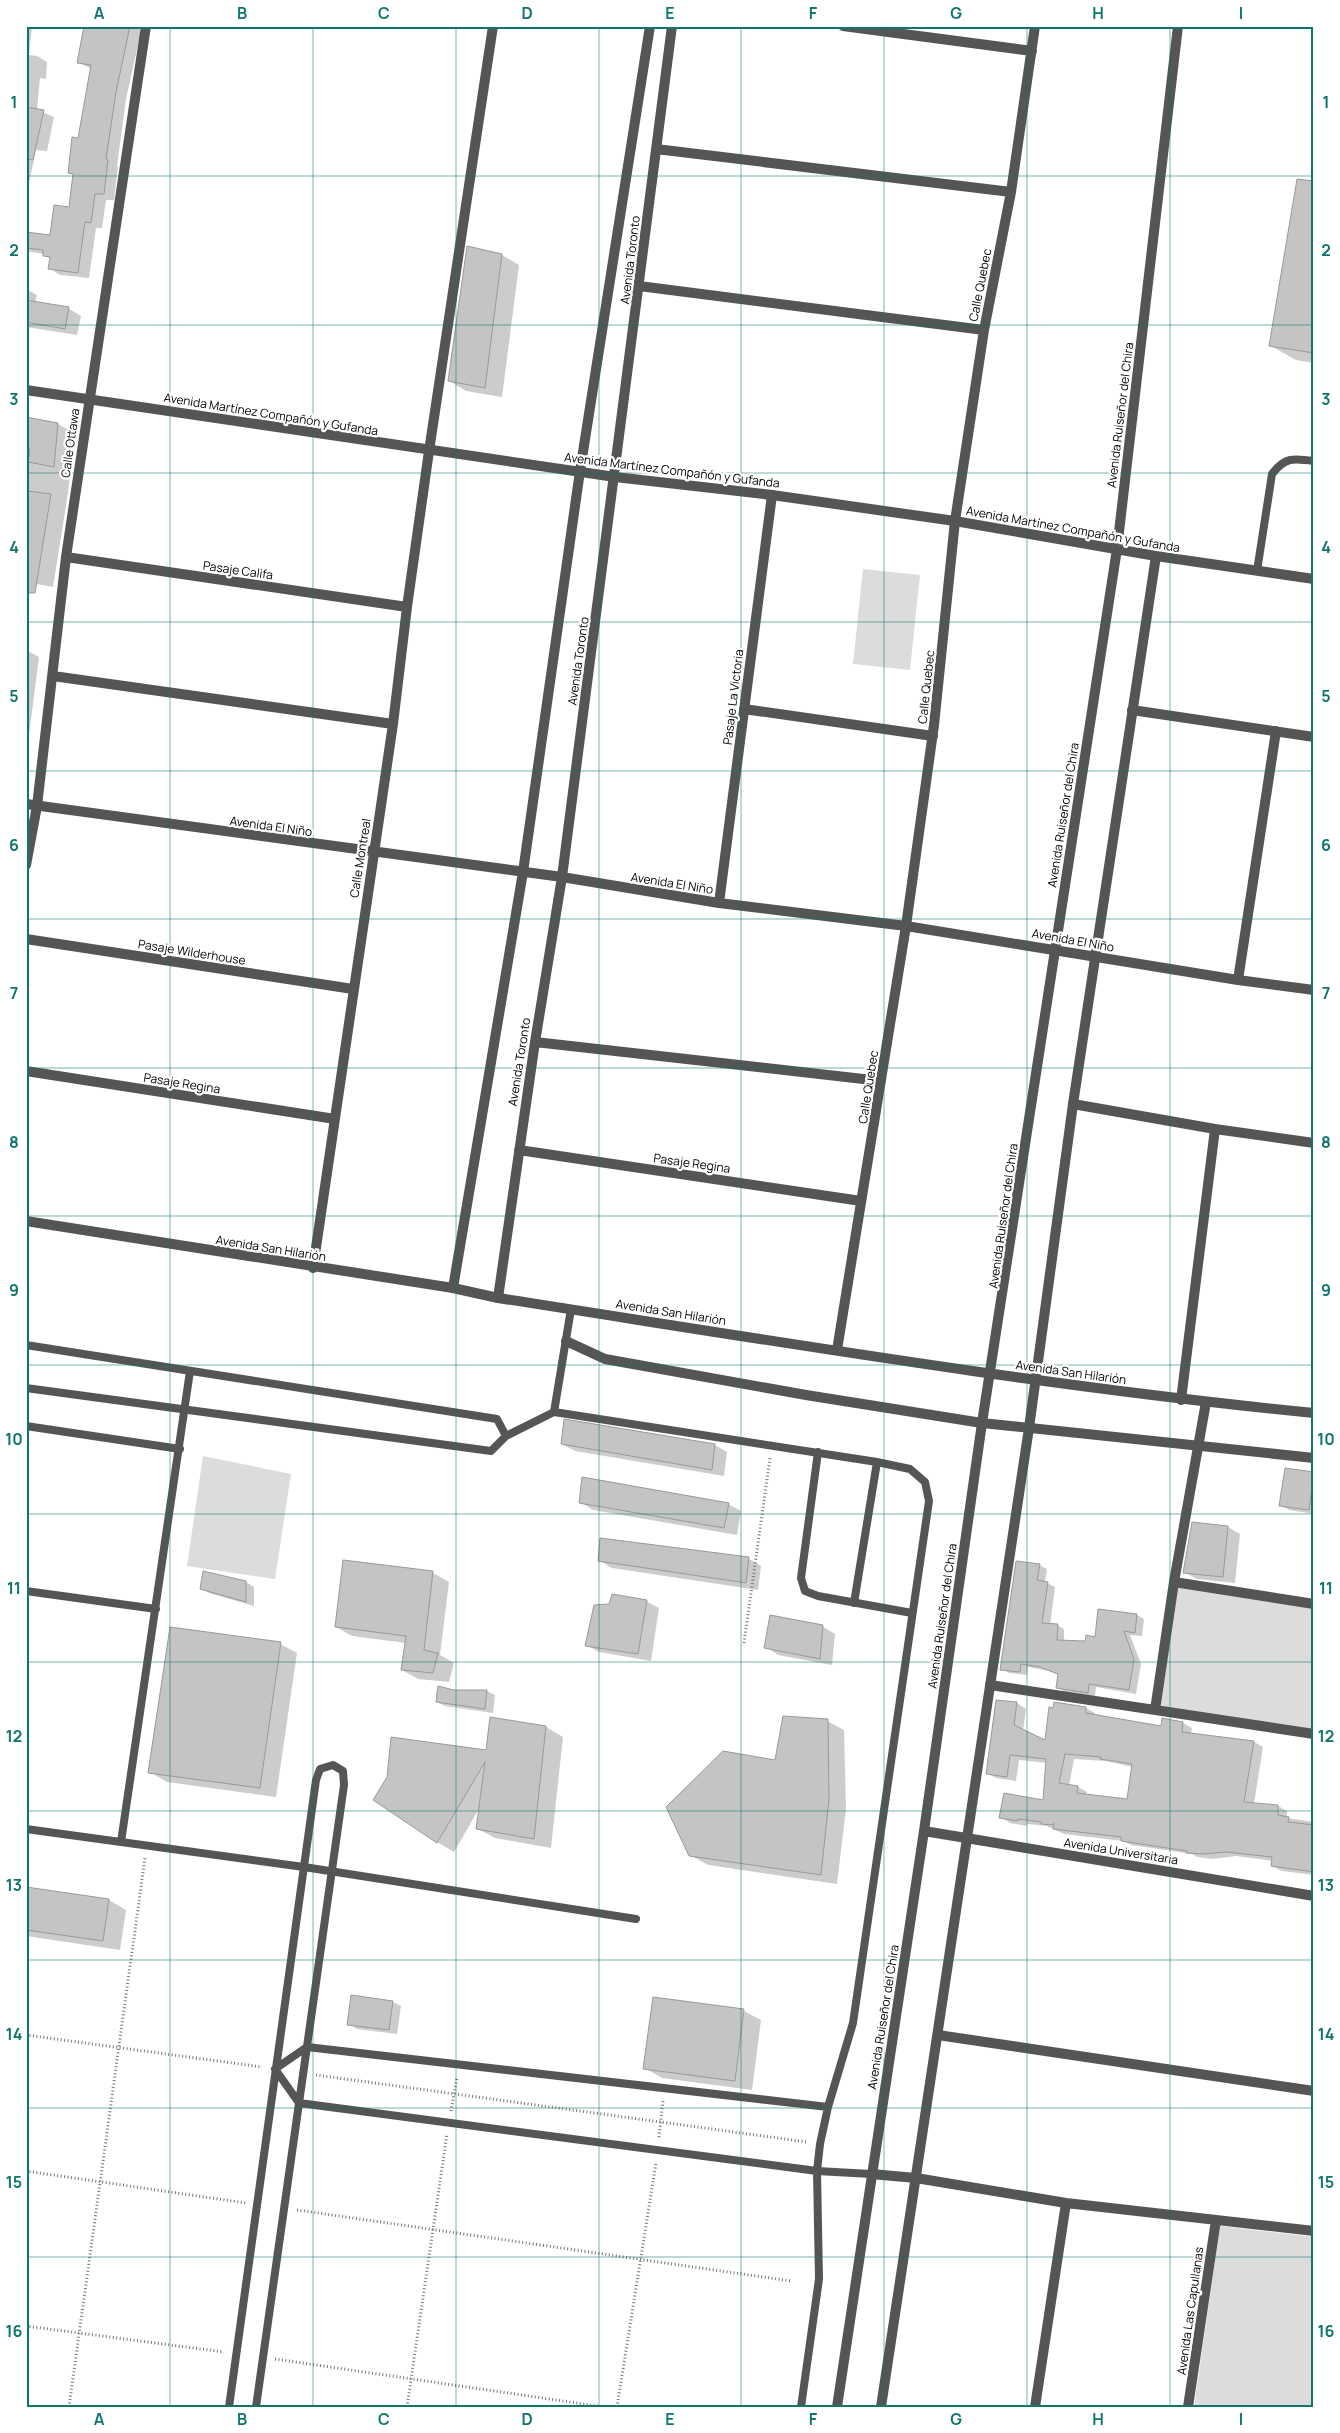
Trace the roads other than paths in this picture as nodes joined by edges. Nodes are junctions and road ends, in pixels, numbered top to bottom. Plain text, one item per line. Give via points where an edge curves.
1 (146, 26) edge
2 (493, 26) edge
3 (650, 26) edge
4 (672, 26) edge
5 (843, 26) edge
6 (1035, 26) edge
7 (1178, 26) edge
8 (1032, 51) junction
9 (656, 149) junction
10 (1011, 192) junction
11 (639, 286) junction
12 (984, 330) junction
13 (26, 390) edge
14 (89, 398) junction
15 (429, 451) junction
16 (1314, 461) edge
17 (580, 471) junction
18 (615, 477) junction
19 (772, 495) junction
20 (955, 521) junction
21 (1117, 549) junction
22 (1156, 556) junction
23 (66, 557) junction
24 (1258, 571) junction
25 (1314, 580) edge
26 (407, 607) junction
27 (53, 676) junction
28 (744, 709) junction
29 (1132, 710) junction
30 (393, 724) junction
31 (1276, 731) junction
32 (933, 736) junction
33 (1314, 737) edge
34 (32, 805) edge
35 (373, 853) junction
36 (26, 865) edge
37 (523, 872) junction
38 (562, 877) junction
39 (719, 903) junction
40 (906, 926) junction
41 (26, 939) edge
42 (1055, 949) junction
43 (1095, 956) junction
44 (1238, 980) junction
45 (353, 989) junction
46 (1314, 990) edge
47 (535, 1042) junction
48 (26, 1071) edge
49 (881, 1081) junction
50 (1073, 1104) junction
51 (335, 1119) junction
52 (1215, 1129) junction
53 (1314, 1143) edge
54 (519, 1150) junction
55 (861, 1201) junction
56 (26, 1222) edge
57 (313, 1268) junction
58 (453, 1288) junction
59 (498, 1298) junction
60 (571, 1310) junction
61 (566, 1341) junction
62 (26, 1345) edge
63 (836, 1350) junction
64 (190, 1371) junction
65 (992, 1374) junction
66 (1035, 1381) junction
67 (26, 1388) edge
68 (1181, 1400) junction
69 (1206, 1402) junction
70 (185, 1410) junction
71 (554, 1412) junction
72 (1314, 1412) edge
73 (982, 1424) junction
74 (26, 1426) edge
75 (1029, 1428) junction
76 (506, 1436) junction
77 (1198, 1447) junction
78 (180, 1449) junction
79 (818, 1452) junction
80 (1314, 1458) edge
81 (877, 1462) junction
82 (1174, 1582) junction
83 (26, 1591) edge
84 (854, 1603) junction
85 (1314, 1604) edge
86 (156, 1609) junction
87 (912, 1613) junction
88 (990, 1685) junction
89 (1155, 1710) junction
90 (1314, 1734) edge
91 (26, 1830) edge
92 (924, 1831) junction
93 (966, 1838) junction
94 (121, 1842) junction
95 (304, 1867) junction
96 (332, 1872) junction
97 (1314, 1896) edge
98 (636, 1919) dead end
99 (938, 2035) junction
100 (307, 2048) junction
101 (276, 2069) junction
102 (1314, 2091) edge
103 (299, 2103) junction
104 (828, 2107) junction
105 (818, 2171) junction
106 (872, 2174) junction
107 (916, 2178) junction
108 (1066, 2203) junction
109 (1216, 2220) junction
110 (1314, 2231) edge
111 (229, 2407) edge
112 (256, 2407) edge
113 (801, 2407) edge
114 (837, 2407) edge
115 (881, 2407) edge
116 (1035, 2407) edge
117 (1188, 2407) edge

1 - 14 street, Calle Ottawa
2 - 15 street, Calle Montreal
3 - 17 street, Avenida Toronto
4 - 9 street, Avenida Toronto
5 - 8 street
6 - 8 street, Calle Quebec
7 - 21 street, Avenida Ruiseñor del Chira
8 - 10 street, Calle Quebec
9 - 10 street
9 - 11 street, Avenida Toronto
10 - 12 street, Calle Quebec
11 - 12 street
11 - 18 street, Avenida Toronto
12 - 20 street, Calle Quebec
13 - 14 street, Avenida Martínez Compañón y Gufanda
14 - 15 street, Avenida Martínez Compañón y Gufanda
14 - 23 street, Calle Ottawa
15 - 17 street, Avenida Martínez Compañón y Gufanda
15 - 26 street, Calle Montreal
16 - 24 lane via 1289,459 1280,463 1272,474
17 - 18 street, Avenida Martínez Compañón y Gufanda
17 - 37 street, Avenida Toronto
18 - 19 street, Avenida Martínez Compañón y Gufanda
18 - 38 street, Avenida Toronto
19 - 20 street, Avenida Martínez Compañón y Gufanda
19 - 28 street, Pasaje La Victoria
20 - 21 street, Avenida Martínez Compañón y Gufanda
20 - 32 street, Calle Quebec
21 - 22 street, Avenida Martínez Compañón y Gufanda
21 - 42 street, Avenida Ruiseñor del Chira
22 - 24 street, Avenida Martínez Compañón y Gufanda
22 - 29 street
23 - 26 street, Pasaje Califa
23 - 27 street, Calle Ottawa
24 - 25 street, Avenida Martínez Compañón y Gufanda
26 - 30 street, Calle Montreal
27 - 30 street
27 - 34 street, Calle Ottawa
28 - 32 street
28 - 39 street, Pasaje La Victoria
29 - 31 street
29 - 43 street
30 - 35 street, Calle Montreal
31 - 33 street
31 - 44 street
32 - 40 street, Calle Quebec
34 - 35 street, Avenida El Niño
34 - 36 street, Calle Ottawa
35 - 37 street, Avenida El Niño
35 - 45 street, Calle Montreal
37 - 38 street, Avenida El Niño
37 - 58 street, Avenida Toronto
38 - 39 street, Avenida El Niño
38 - 47 street, Avenida Toronto
39 - 40 street, Avenida El Niño
40 - 42 street, Avenida El Niño
40 - 49 street, Calle Quebec
41 - 45 street, Pasaje Wilderhouse
42 - 43 street, Avenida El Niño
42 - 65 street, Avenida Ruiseñor del Chira
43 - 44 street, Avenida El Niño
43 - 50 street
44 - 46 street, Avenida El Niño
45 - 51 street, Calle Montreal
47 - 49 street
47 - 54 street, Avenida Toronto
48 - 51 street, Pasaje Regina
49 - 55 street, Calle Quebec
50 - 52 street
50 - 66 street
51 - 57 street, Calle Montreal
52 - 53 street
52 - 68 street
54 - 55 street, Pasaje Regina
54 - 59 street, Avenida Toronto
55 - 63 street, Calle Quebec
56 - 57 street, Avenida San Hilarión
57 - 58 street, Avenida San Hilarión
58 - 59 street, Avenida San Hilarión
59 - 60 street, Avenida San Hilarión
60 - 61 lane
60 - 63 street, Avenida San Hilarión
61 - 71 lane
61 - 73 street via 605,1358
62 - 64 lane
63 - 65 street, Avenida San Hilarión
64 - 70 lane
64 - 76 lane via 497,1419
65 - 66 street, Avenida San Hilarión
65 - 73 street, Avenida Ruiseñor del Chira
66 - 68 street, Avenida San Hilarión
66 - 75 street
67 - 70 lane
68 - 69 street, Avenida San Hilarión
69 - 72 street, Avenida San Hilarión
69 - 77 street
70 - 76 lane via 491,1451
70 - 78 lane
71 - 76 lane
71 - 79 lane
73 - 75 street
73 - 92 street, Avenida Ruiseñor del Chira
74 - 78 lane
75 - 77 street
75 - 88 street
77 - 80 street
77 - 82 street
78 - 86 lane
79 - 81 lane
79 - 84 lane via 801,1578 805,1591
81 - 84 lane
81 - 87 lane via 910,1469 925,1482 929,1501
82 - 85 street
82 - 89 street
83 - 86 lane
84 - 87 lane
86 - 94 lane
87 - 104 lane via 853,2023
88 - 89 street
88 - 93 street
89 - 90 street
91 - 94 lane
92 - 93 street, Avenida Universitaria
92 - 106 street, Avenida Ruiseñor del Chira
93 - 97 street, Avenida Universitaria
93 - 99 street
94 - 95 lane
95 - 96 lane
95 - 96 lane via 316,1780 320,1769 333,1765 342,1771 344,1785
95 - 101 lane
96 - 98 lane
96 - 100 lane
99 - 102 street
99 - 107 street
100 - 101 lane
100 - 103 lane
100 - 104 lane
101 - 103 lane
101 - 111 lane
103 - 105 lane
103 - 112 lane
104 - 105 lane
105 - 106 lane
105 - 113 lane via 819,2279
106 - 107 street
106 - 114 street, Avenida Ruiseñor del Chira
107 - 108 street
107 - 115 street
108 - 109 street
108 - 116 street
109 - 110 street
109 - 117 street, Avenida Las Capullanas

